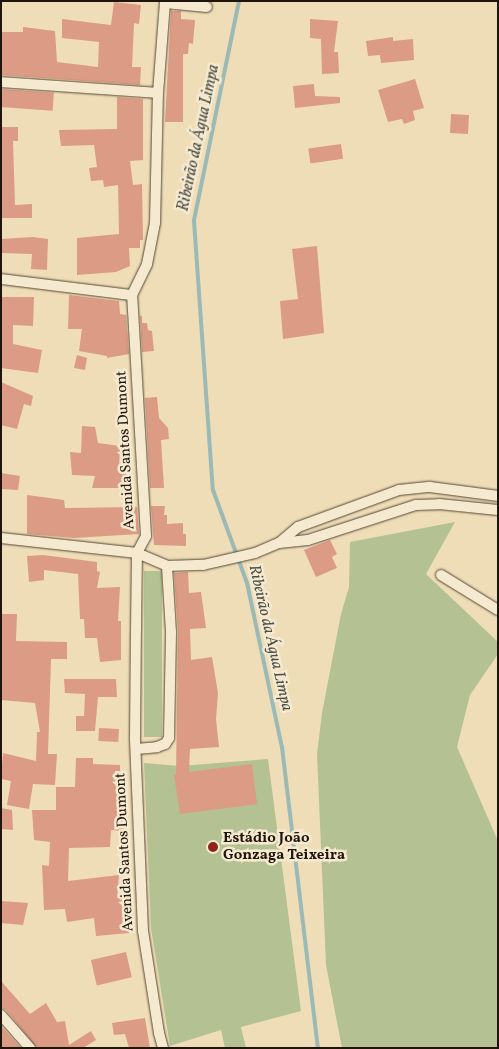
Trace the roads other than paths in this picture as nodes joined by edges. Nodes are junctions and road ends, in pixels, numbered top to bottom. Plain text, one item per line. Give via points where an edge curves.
1 (165, 2) edge
2 (207, 7) dead end
3 (1, 82) edge
4 (158, 93) junction
5 (1, 279) edge
6 (132, 295) junction
7 (498, 496) edge
8 (498, 510) edge
9 (1, 538) edge
10 (279, 543) junction
11 (137, 553) junction
12 (167, 566) junction
13 (441, 575) dead end
14 (498, 610) edge
15 (136, 749) junction
16 (1, 1015) edge
17 (26, 1045) edge
18 (163, 1048) edge

1 - 2 street
1 - 4 street, Avenida Santos Dumont
3 - 4 street
4 - 6 street, Avenida Santos Dumont via 155,223 147,264
5 - 6 street
6 - 11 street, Avenida Santos Dumont via 146,536
7 - 10 street via 430,487 399,490 298,527
8 - 10 street via 416,505 308,540
9 - 11 street
10 - 12 street via 255,553 203,565
11 - 12 street
11 - 15 street, Avenida Santos Dumont
12 - 15 street via 169,738 157,747
13 - 14 street
15 - 18 street, Avenida Santos Dumont via 142,931
16 - 17 street

